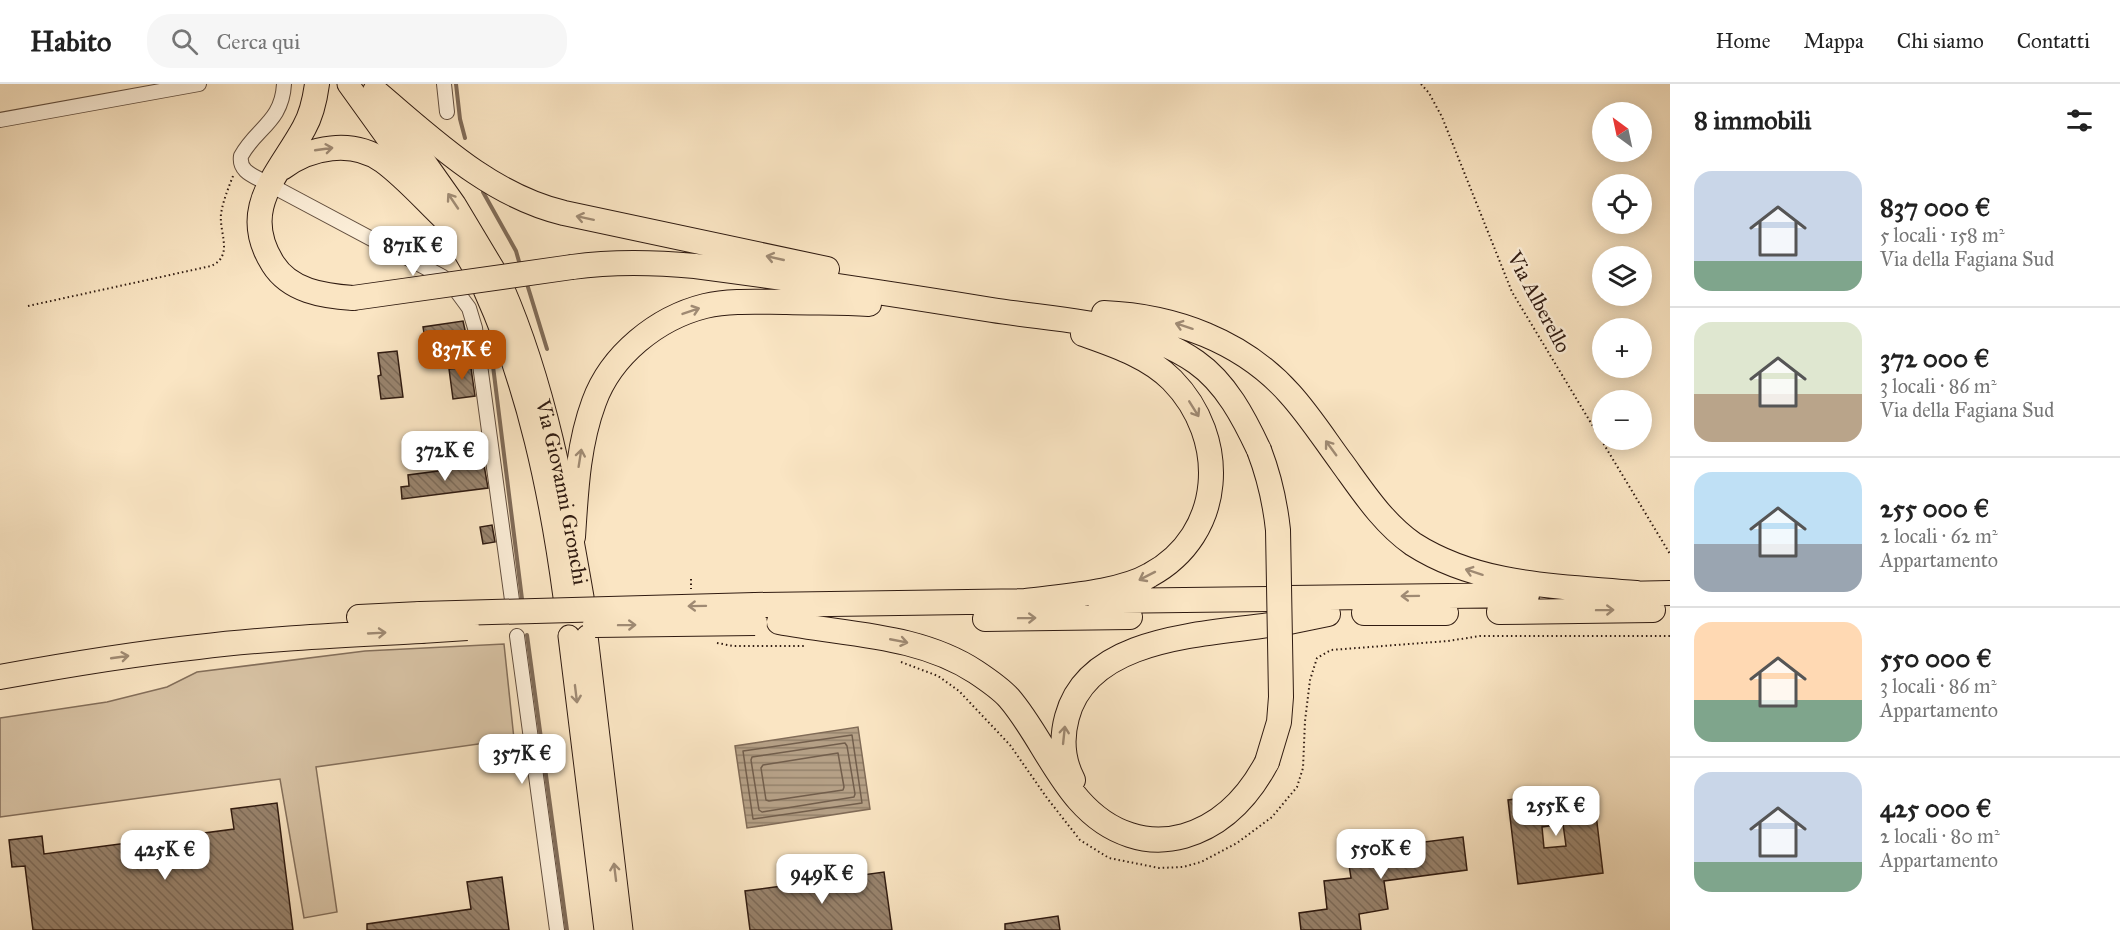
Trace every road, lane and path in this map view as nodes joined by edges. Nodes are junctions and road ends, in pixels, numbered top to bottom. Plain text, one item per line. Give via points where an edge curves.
1 (199, 84) edge
2 (284, 84) edge
3 (317, 84) edge
4 (348, 84) edge
5 (444, 84) edge
6 (1421, 84) edge
7 (372, 87) edge
8 (447, 112) dead end
9 (0, 120) edge
10 (242, 164) junction
11 (269, 181) junction
12 (444, 219) junction
13 (443, 277) dead end
14 (489, 279) junction
15 (458, 293) dead end
16 (954, 303) junction
17 (28, 306) dead end
18 (1018, 314) junction
19 (573, 537) junction
20 (1670, 554) edge
21 (690, 579) dead end
22 (691, 590) dead end
23 (1636, 593) junction
24 (1670, 593) edge
25 (512, 600) dead end
26 (1026, 602) junction
27 (1670, 610) edge
28 (1279, 612) junction
29 (755, 614) junction
30 (421, 622) junction
31 (779, 622) junction
32 (518, 636) dead end
33 (1670, 636) edge
34 (714, 642) dead end
35 (804, 646) dead end
36 (0, 661) edge
37 (900, 662) dead end
38 (0, 677) edge
39 (1088, 809) junction
40 (557, 930) edge
41 (605, 930) edge
42 (622, 930) edge

1 - 9 street
2 - 10 street via 276,114 243,153
3 - 11 highway via 305,126
4 - 12 main road, Via Giovanni Gronchi
5 - 8 street
6 - 20 path, Via Alberello via 1442,117 1512,292
14 -> 7 main road, Via Giovanni Gronchi via 455,204
16 -> 7 highway via 897,282 544,207 476,172
10 - 11 street via 247,172
10 - 17 path via 232,176 223,204 225,250 218,264
11 -> 12 highway via 293,160 313,151 360,151 382,160
11 - 13 street
11 - 16 highway, bridge via 259,222 264,247 276,268 306,290 336,297 353,298 615,262 669,263
12 - 14 main road, Via Giovanni Gronchi
14 - 19 main road, Via Giovanni Gronchi via 532,361
14 - 19 main road, Via Giovanni Gronchi via 573,597
15 - 25 street via 470,308 475,328
16 - 18 highway
19 -> 16 highway via 579,462 594,402 613,368 660,325 695,309 734,303
23 -> 18 highway via 1503,580 1431,554 1384,519 1301,407 1277,381 1248,358 1204,333 1167,321 1127,315 1061,311
18 -> 26 highway via 1137,355 1171,379 1202,423 1211,456 1209,491 1201,522 1166,566 1132,583
18 - 39 highway, bridge via 1151,338 1196,362 1220,384 1247,425 1268,473 1275,503 1281,697 1279,722 1267,762 1257,779 1237,805 1212,824 1178,838 1133,836 1113,829
21 - 22 path
23 - 24 highway
23 -> 28 highway
26 - 28 highway
26 - 29 highway
28 -> 27 highway
31 -> 28 highway
39 -> 28 highway via 1065,761 1063,732 1069,709 1096,671 1140,649
29 - 30 highway, bridge
29 - 31 highway
30 - 36 highway via 278,622 118,640
38 -> 30 highway via 200,646
31 -> 39 highway via 906,642 937,651 970,668 1007,696 1056,771
32 - 40 street
33 - 37 path via 1480,636 1331,650 1317,658 1310,680 1303,768 1297,787 1272,817 1237,843 1201,862 1159,868 1109,858 1080,840 1010,745 959,691 938,676
34 - 35 path via 733,646
42 -> 41 main road via 578,636

